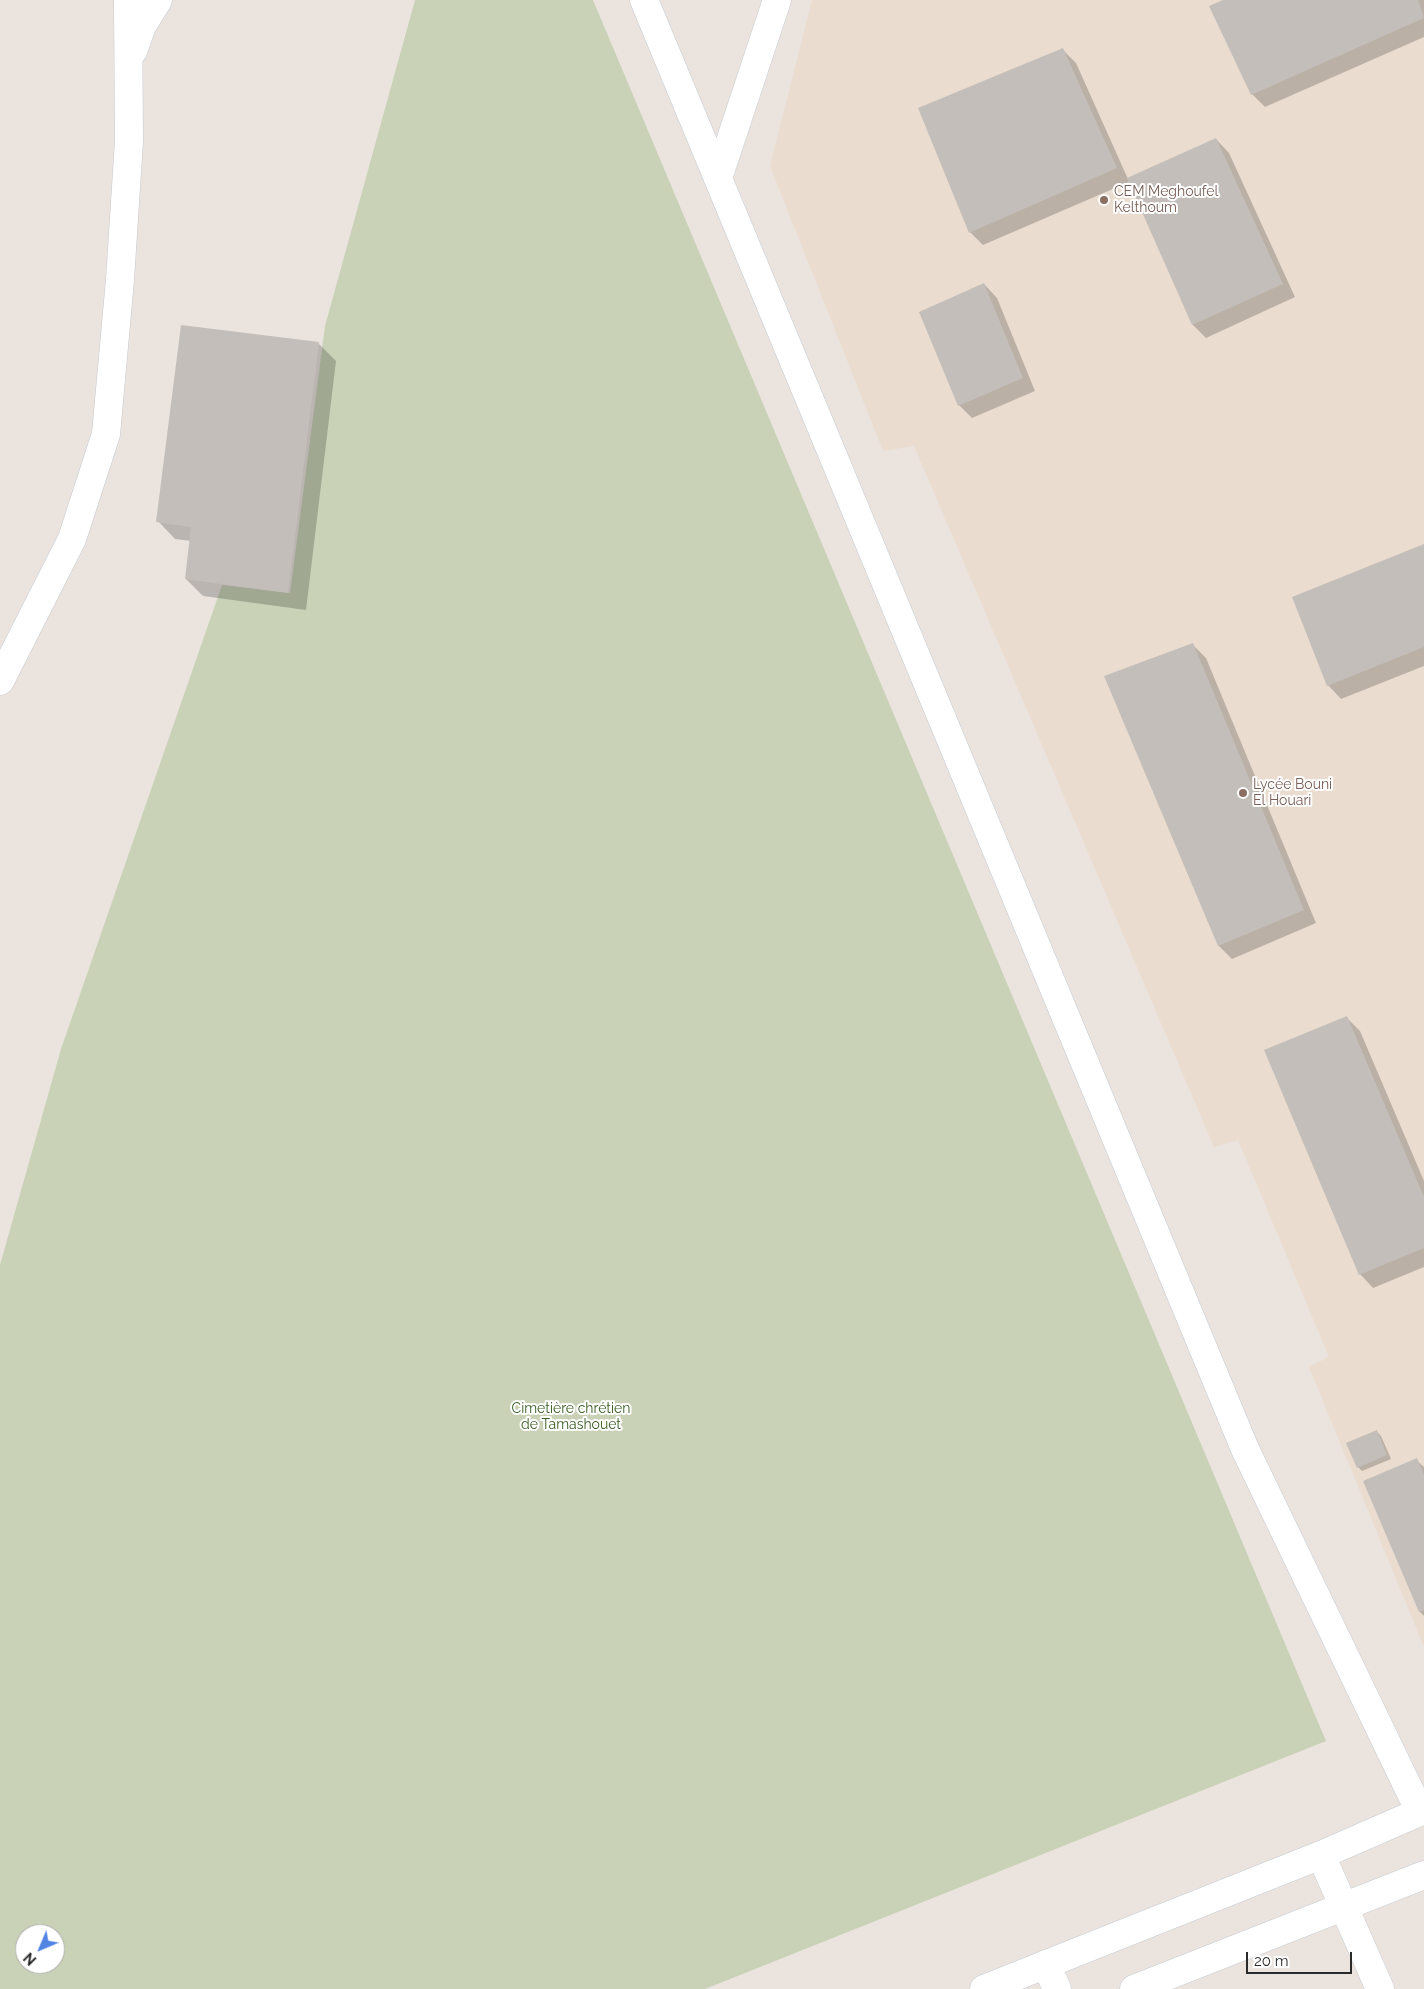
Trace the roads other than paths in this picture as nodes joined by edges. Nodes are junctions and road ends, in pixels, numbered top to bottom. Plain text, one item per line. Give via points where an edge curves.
1 (128, 0) edge
2 (158, 0) edge
3 (644, 0) edge
4 (776, 0) edge
5 (129, 62) junction
6 (718, 178) junction
7 (0, 681) edge
8 (1422, 1811) edge
9 (1321, 1855) junction
10 (1424, 1875) edge
11 (1344, 1906) junction
12 (1046, 1964) junction
13 (984, 1989) edge
14 (1057, 1989) edge
15 (1134, 1989) edge
16 (1380, 1989) edge

1 - 5 street
2 - 5 street via 142,26
3 - 6 street
4 - 6 street
5 - 7 street via 129,141 106,434 72,539
6 - 8 street via 1246,1449
8 - 9 street
9 - 11 street
9 - 12 street
10 - 11 street
11 - 15 street
11 - 16 street
12 - 13 street
12 - 14 street

